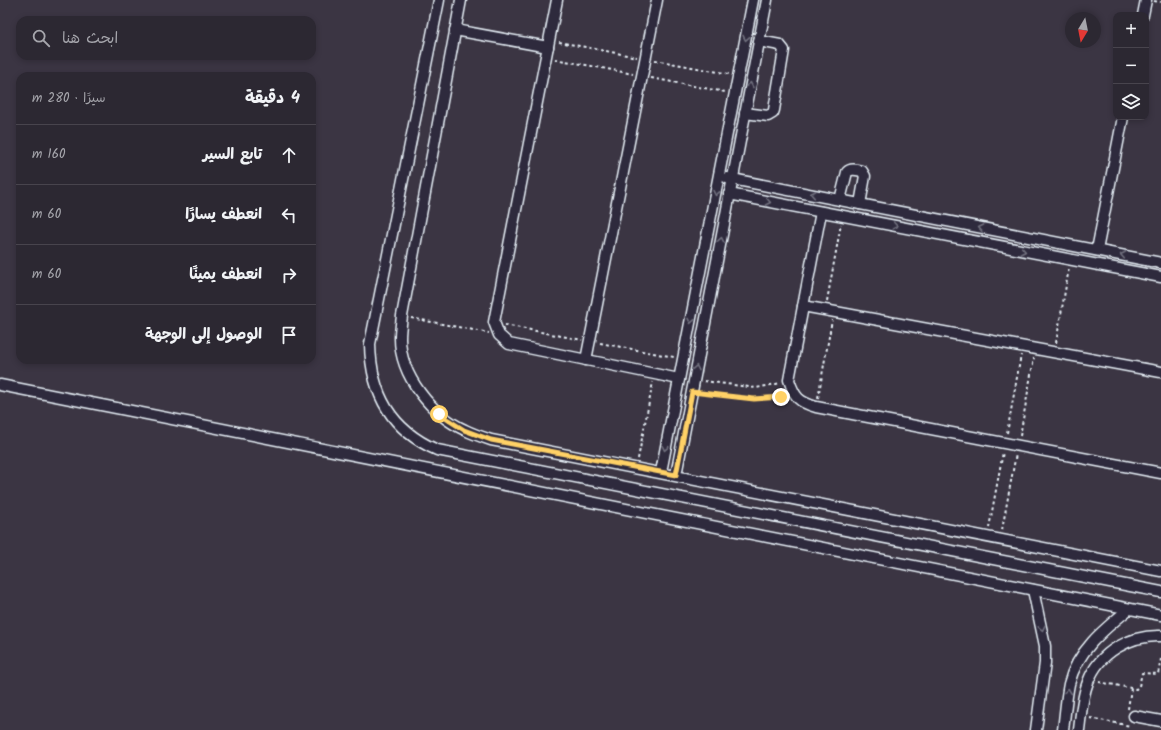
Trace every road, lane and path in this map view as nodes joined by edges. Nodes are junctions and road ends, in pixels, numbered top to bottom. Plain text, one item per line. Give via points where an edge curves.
1 (440, 0) edge
2 (461, 0) edge
3 (557, 0) edge
4 (657, 0) edge
5 (754, 0) edge
6 (767, 0) edge
7 (1146, 0) edge
8 (1144, 12) edge
9 (455, 30) junction
10 (759, 41) junction
11 (548, 47) junction
12 (745, 113) junction
13 (1122, 120) edge
14 (719, 176) junction
15 (732, 178) junction
16 (730, 194) junction
17 (840, 200) junction
18 (860, 204) junction
19 (821, 212) junction
20 (842, 216) junction
21 (1097, 250) junction
22 (1070, 260) junction
23 (1161, 263) edge
24 (1161, 277) edge
25 (803, 306) junction
26 (829, 311) junction
27 (402, 316) junction
28 (499, 335) junction
29 (1054, 352) junction
30 (586, 360) junction
31 (1161, 372) edge
32 (654, 374) junction
33 (679, 379) junction
34 (694, 379) junction
35 (789, 380) junction
36 (0, 385) edge
37 (692, 392) junction
38 (793, 393) junction
39 (816, 408) junction
40 (636, 468) junction
41 (661, 472) junction
42 (1161, 473) edge
43 (676, 475) junction
44 (1161, 571) edge
45 (1033, 590) junction
46 (1161, 592) edge
47 (1129, 609) junction
48 (1161, 615) edge
49 (1161, 636) edge
50 (1161, 659) edge
51 (1088, 680) junction
52 (1131, 688) junction
53 (1081, 716) junction
54 (1129, 717) junction
55 (1161, 721) edge
56 (1125, 725) junction
57 (1132, 726) dead end
58 (1036, 730) edge
59 (1063, 730) edge
60 (1079, 730) edge

1 - 46 street via 370,344 373,378 387,409 409,434 437,450
2 - 9 street
3 - 11 street
4 - 30 street
5 -> 14 street
6 - 10 street
7 - 8 street
9 - 11 street
9 - 27 street
12 -> 10 street
10 - 12 street via 780,45 784,50 774,110 768,116
11 - 28 street via 496,309 494,322
12 - 15 street
13 - 21 street
14 - 15 street
14 -> 33 street
15 - 16 street
17 -> 15 street
16 -> 19 street
34 -> 16 street
17 - 18 street
17 - 18 street via 847,172 859,170 865,176
21 -> 18 street
19 - 20 street
19 - 25 street
20 -> 22 street
20 - 26 path
23 -> 21 street
22 - 24 street
22 - 29 path
25 - 26 street
25 - 35 street
26 - 29 street
26 - 39 path
27 - 28 path
27 - 40 street via 400,339 405,367 424,398 439,414 464,430 491,440
28 - 30 street via 510,344
29 - 31 street
30 - 32 street
32 - 33 street
32 - 40 path
33 -> 41 street
34 - 35 path via 756,388
34 - 37 street
35 - 38 street
36 - 45 street
37 - 38 path via 754,399 781,397
37 - 43 street
38 - 39 street via 803,403
39 - 42 street
40 - 41 street
41 - 43 street
43 - 44 street
45 - 47 street
45 -> 58 street via 1045,646
47 - 48 street
59 -> 47 street via 1069,684 1075,667 1096,637
49 - 51 street via 1142,638 1119,646 1101,660
50 - 52 path via 1158,674 1142,673 1138,688
51 - 52 path
51 - 53 street
52 - 54 path
53 - 56 path
53 - 60 street
54 - 55 street
54 - 56 path
56 - 57 path

